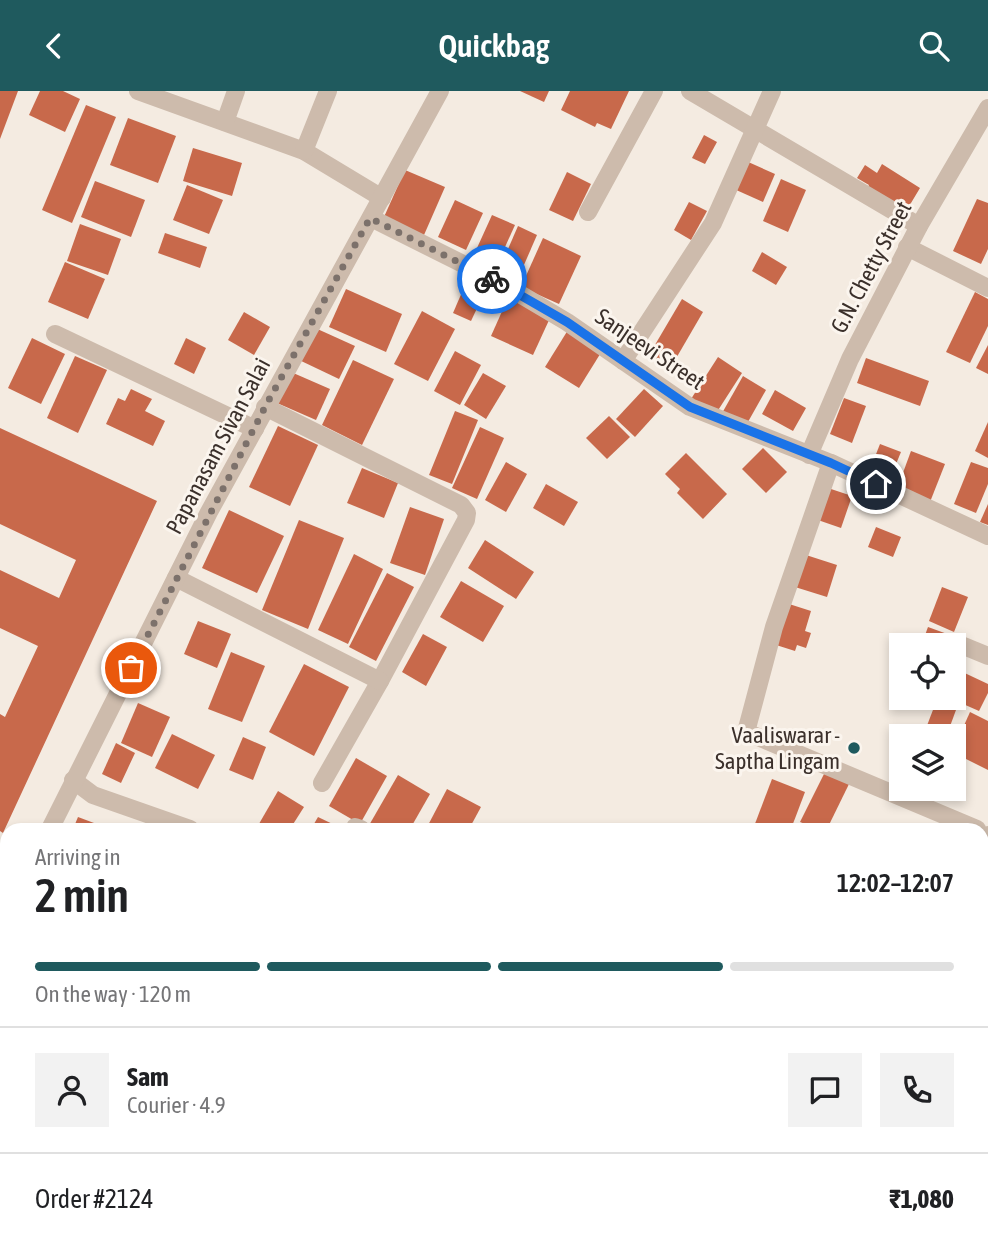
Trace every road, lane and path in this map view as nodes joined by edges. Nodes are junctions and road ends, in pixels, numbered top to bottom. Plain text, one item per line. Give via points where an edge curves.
1 (138, 91) edge
2 (236, 91) edge
3 (328, 91) edge
4 (440, 91) edge
5 (654, 91) edge
6 (690, 91) edge
7 (772, 91) edge
8 (988, 109) edge
9 (225, 123) junction
10 (755, 129) junction
11 (304, 151) junction
12 (382, 198) junction
13 (588, 212) dead end
14 (370, 218) junction
15 (919, 226) junction
16 (908, 247) junction
17 (988, 288) edge
18 (55, 334) dead end
19 (624, 361) junction
20 (265, 407) junction
21 (255, 429) junction
22 (809, 455) junction
23 (831, 463) junction
24 (988, 536) edge
25 (176, 578) junction
26 (966, 647) edge
27 (988, 656) edge
28 (380, 681) junction
29 (73, 780) junction
30 (321, 783) dead end
31 (53, 823) edge
32 (173, 823) edge
33 (962, 823) edge

1 - 9 street
2 - 9 street
3 - 11 street
4 - 12 street, Papanasam Sivan Salai
5 - 13 street
6 - 10 street
7 - 10 street
8 - 15 street, G.N. Chetty Street
9 - 11 street
10 - 15 street
10 - 19 street via 713,223
11 - 12 street
12 - 14 street, Papanasam Sivan Salai
14 - 19 street, Sanjeevi Street via 503,285
14 - 20 street, Papanasam Sivan Salai
15 - 16 street, G.N. Chetty Street
16 - 17 street
16 - 22 street, G.N. Chetty Street via 850,359
18 - 21 street
19 - 22 street, Sanjeevi Street via 690,407
20 - 21 street, Papanasam Sivan Salai
20 - 28 street via 461,505 467,513
21 - 25 street, Papanasam Sivan Salai
22 - 23 street, Sanjeevi Street
23 - 24 street, Sanjeevi Street
23 - 33 street via 774,627 746,732
25 - 28 street
25 - 29 street, Papanasam Sivan Salai
26 - 27 street
28 - 30 street
29 - 31 street, Papanasam Sivan Salai
29 - 32 street via 93,795

